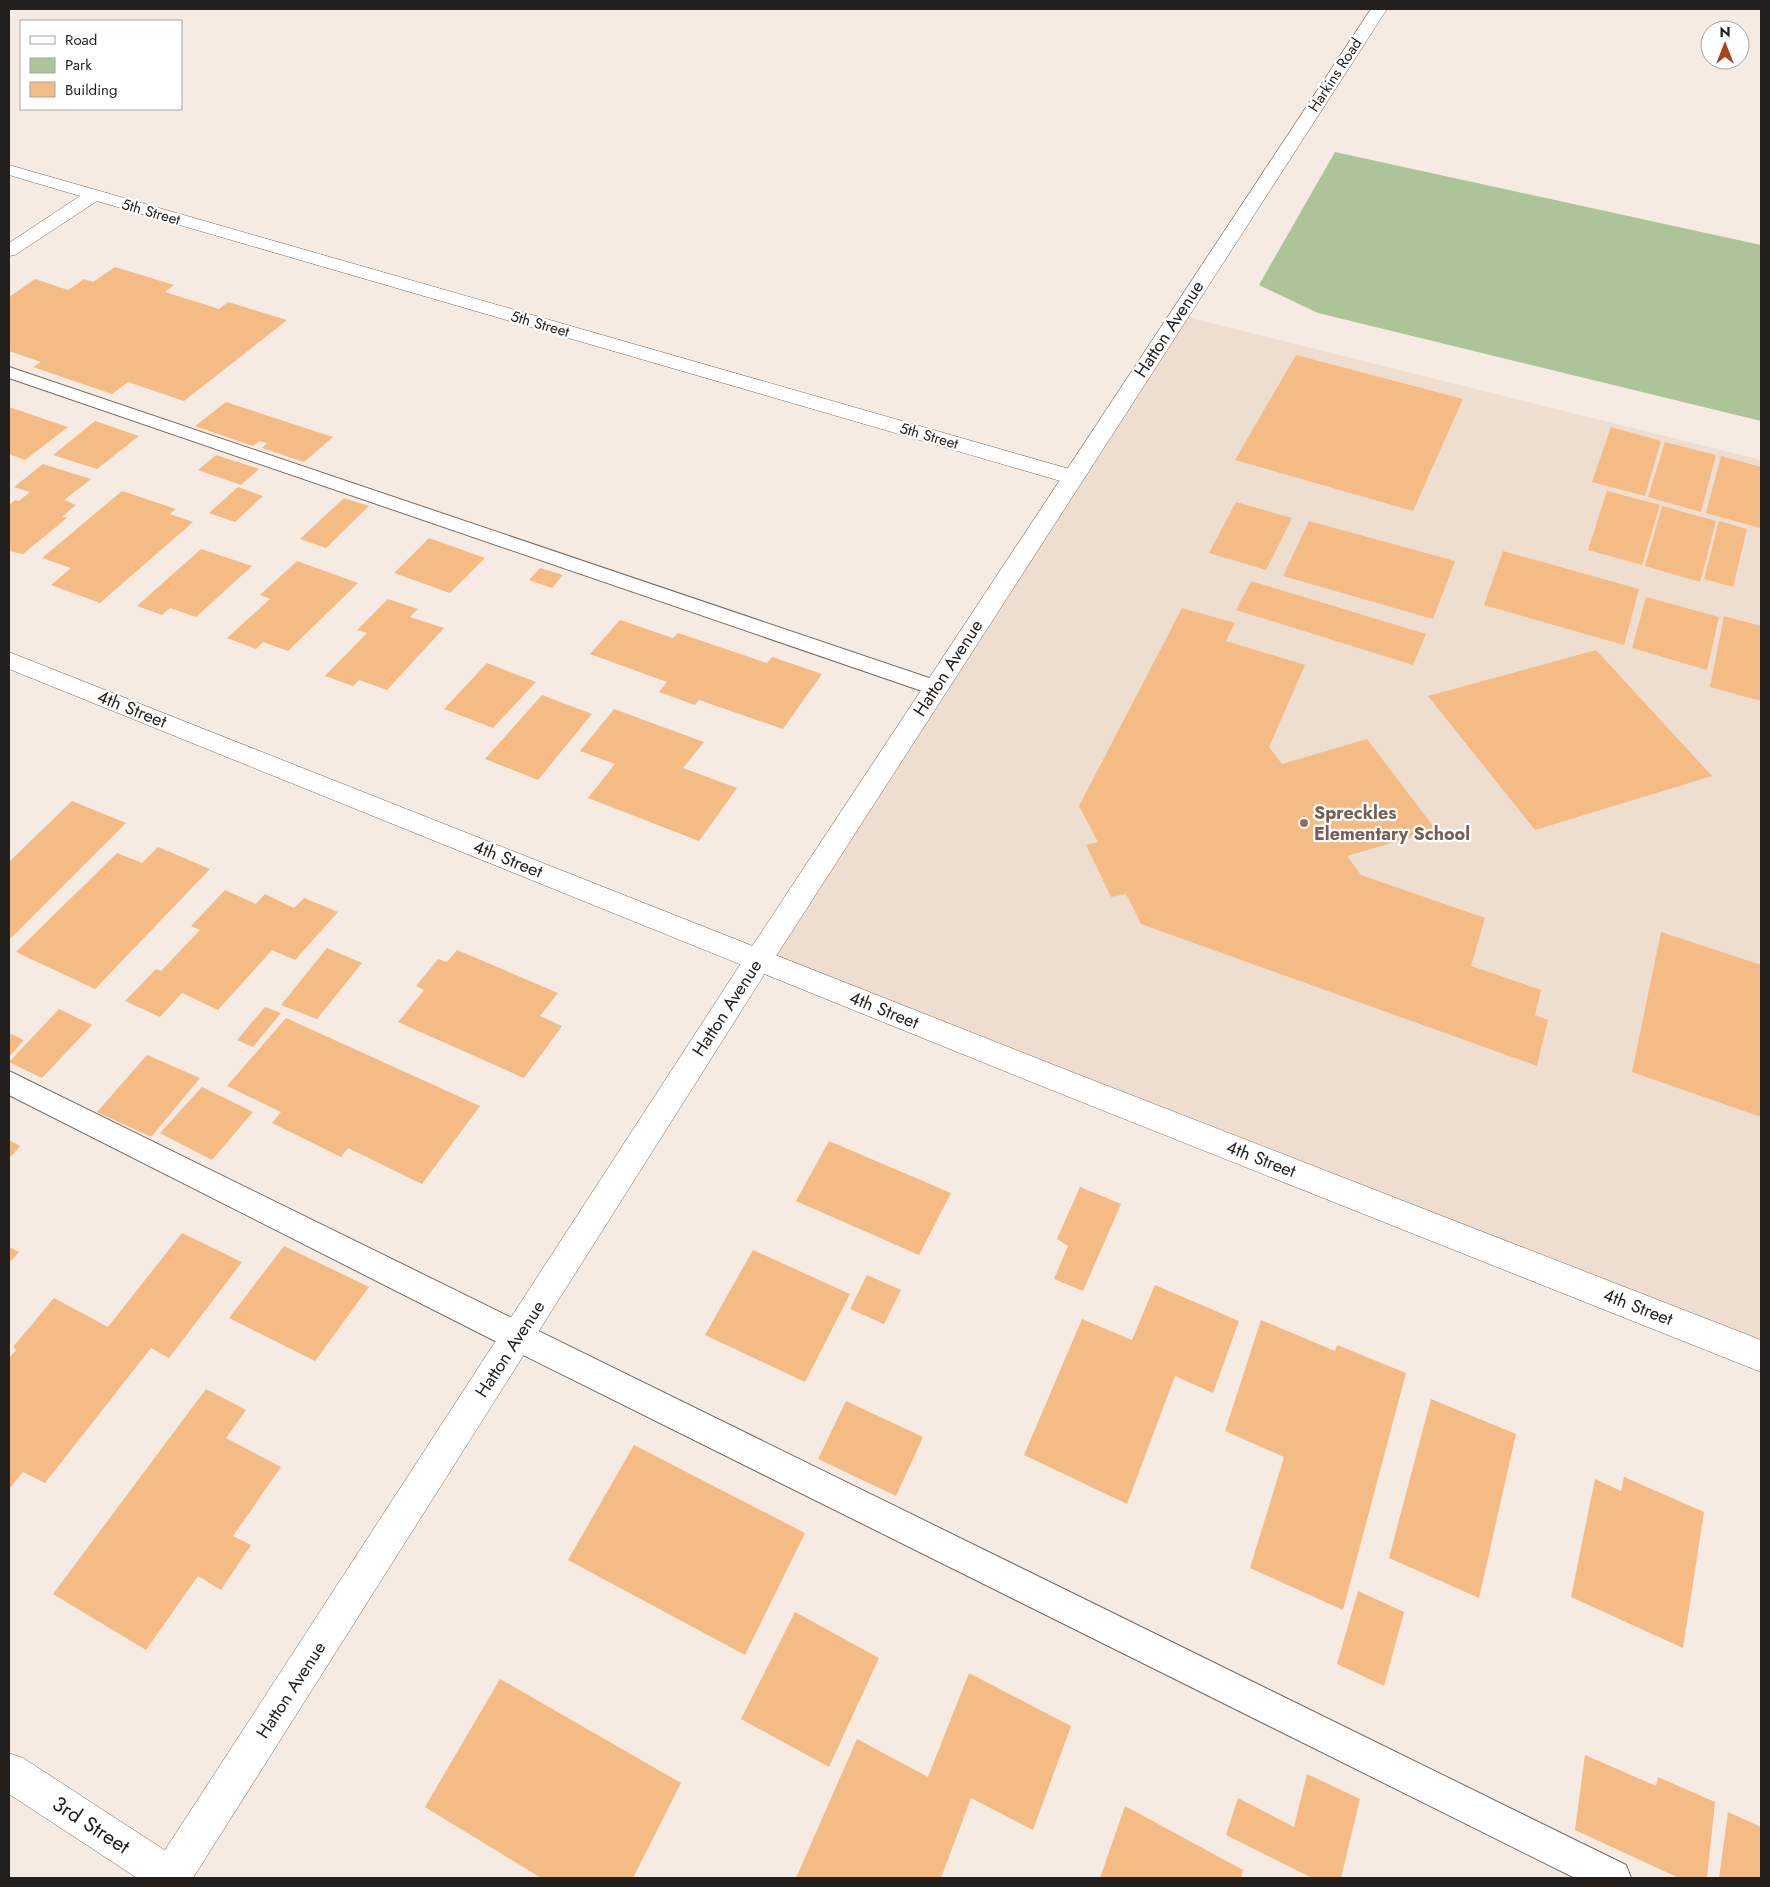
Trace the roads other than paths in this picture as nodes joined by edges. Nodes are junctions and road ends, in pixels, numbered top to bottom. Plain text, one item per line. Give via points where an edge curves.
1 (1379, 9) edge
2 (1292, 142) joint
3 (9, 170) edge
4 (94, 195) junction
5 (9, 251) edge
6 (9, 372) edge
7 (1072, 477) junction
8 (9, 660) edge
9 (936, 688) junction
10 (759, 959) junction
11 (9, 1082) edge
12 (518, 1337) junction
13 (1761, 1356) edge
14 (9, 1772) edge
15 (171, 1878) edge
16 (1613, 1878) edge

1 - 2 street, Harkins Road
2 - 7 street, Hatton Avenue
3 - 4 street, 5th Street
4 - 5 street
4 - 7 street, 5th Street
6 - 9 lane
7 - 9 street, Hatton Avenue
8 - 10 street, 4th Street
9 - 10 street, Hatton Avenue
10 - 12 street, Hatton Avenue
10 - 13 street, 4th Street
11 - 12 lane
12 - 15 street, Hatton Avenue
12 - 16 lane
14 - 15 street, 3rd Street

